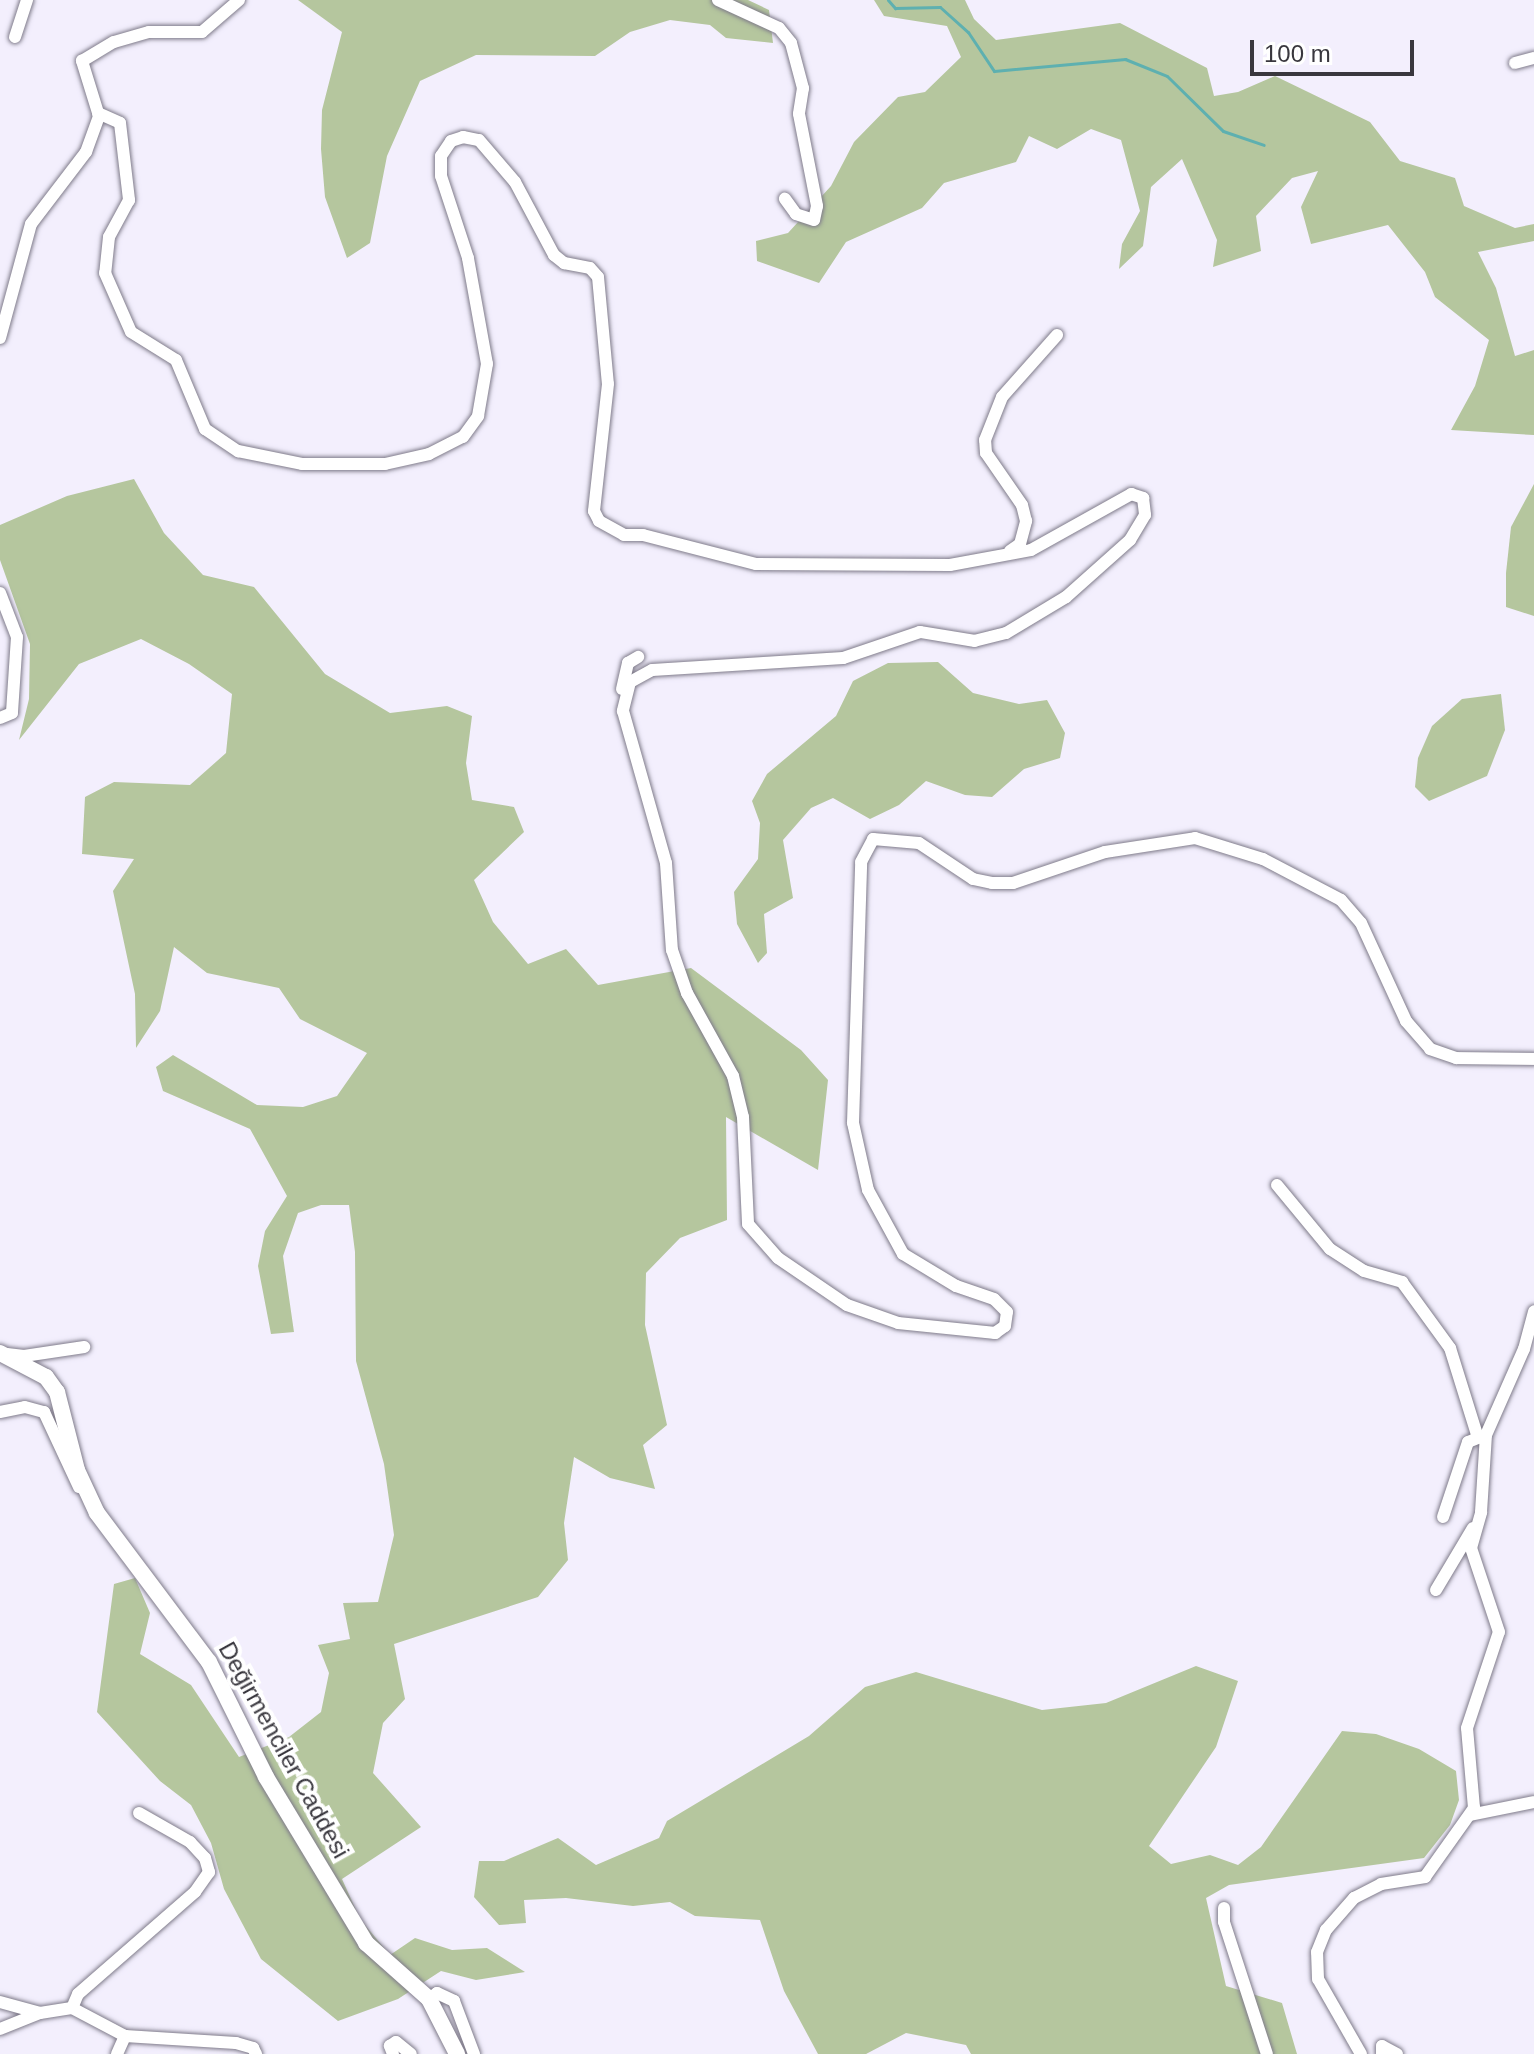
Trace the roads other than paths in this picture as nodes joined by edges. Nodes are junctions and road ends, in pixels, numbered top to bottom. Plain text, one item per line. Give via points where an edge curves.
1 (27, 0) edge
2 (239, 0) edge
3 (718, 0) edge
4 (15, 37) dead end
5 (1534, 58) edge
6 (1515, 63) dead end
7 (98, 113) junction
8 (785, 199) dead end
9 (1057, 335) dead end
10 (0, 338) edge
11 (1004, 555) junction
12 (0, 593) edge
13 (638, 657) dead end
14 (623, 711) junction
15 (0, 718) edge
16 (1534, 1059) edge
17 (1277, 1185) dead end
18 (1534, 1311) edge
19 (84, 1347) dead end
20 (0, 1353) edge
21 (0, 1412) edge
22 (1482, 1436) junction
23 (97, 1513) junction
24 (1443, 1517) dead end
25 (1478, 1523) junction
26 (1436, 1590) dead end
27 (1534, 1802) edge
28 (139, 1813) dead end
29 (1470, 1815) junction
30 (1224, 1908) dead end
31 (429, 1999) junction
32 (0, 2002) edge
33 (72, 2008) junction
34 (40, 2013) junction
35 (0, 2029) edge
36 (125, 2036) junction
37 (117, 2054) edge
38 (256, 2054) edge
39 (393, 2054) edge
40 (411, 2054) edge
41 (457, 2054) edge
42 (474, 2054) edge
43 (1267, 2054) edge
44 (1361, 2054) edge
45 (1382, 2054) edge
46 (1397, 2054) edge

1 - 4 street
2 - 7 street via 202,32 149,32 114,42 82,61
3 - 8 street via 779,28 791,43 803,88 799,114 817,206 814,220 796,214
5 - 6 street
7 - 10 street via 86,152 31,224
7 - 11 street via 120,123 129,200 109,237 105,273 131,332 176,360 205,429 238,451 302,464 385,464 429,454 463,437 478,416 487,364 468,258 441,176 441,156 451,141 463,137 479,140 515,182 554,255 564,263 590,268 598,277 608,384 607,419 593,485 599,521 624,535 643,535 756,564 950,565
9 - 11 street via 1002,397 985,440 986,453 1022,505 1026,521 1020,544
11 - 14 street via 1031,550 1131,494 1143,498 1145,515 1130,540 1066,597 1006,633 975,641 920,632 843,658 809,663 652,670 630,682
12 - 15 street via 17,637 12,713
13 - 14 street via 628,663 624,676
14 - 16 street via 666,863 672,950 687,993 733,1076 743,1117 748,1224 778,1258 847,1305 898,1323 995,1333 1005,1326 1007,1312 994,1299 956,1286 903,1254 868,1190 853,1123 861,862 873,839 919,843 973,879 992,883 1013,883 1105,852 1195,838 1263,859 1341,900 1361,923 1406,1021 1430,1049 1456,1058
17 - 22 street via 1330,1249 1364,1271 1402,1282 1450,1348
18 - 22 street via 1524,1349
19 - 20 street via 24,1356
20 - 23 main road, Değirmenciler Caddesi via 46,1377 57,1392 77,1470
21 - 23 street via 38,1407 44,1412 66,1469
22 - 24 street via 1468,1442
22 - 25 street
23 - 31 main road, Değirmenciler Caddesi via 209,1662 266,1777 366,1943
25 - 26 street
25 - 29 street via 1471,1548 1499,1632 1467,1728 1474,1808
27 - 29 street
28 - 33 street via 190,1842 205,1858 209,1872 195,1892 78,1994
29 - 44 street via 1425,1877 1381,1884 1354,1898 1326,1930 1317,1952 1318,1979
30 - 43 street via 1232,1951
31 - 41 main road, Değirmenciler Caddesi
31 - 42 street via 437,1993 454,2001
32 - 34 street
33 - 34 street
33 - 36 street
34 - 35 street
36 - 37 street
36 - 38 street via 236,2043
39 - 40 street via 390,2046 396,2042
45 - 46 street via 1382,2046

